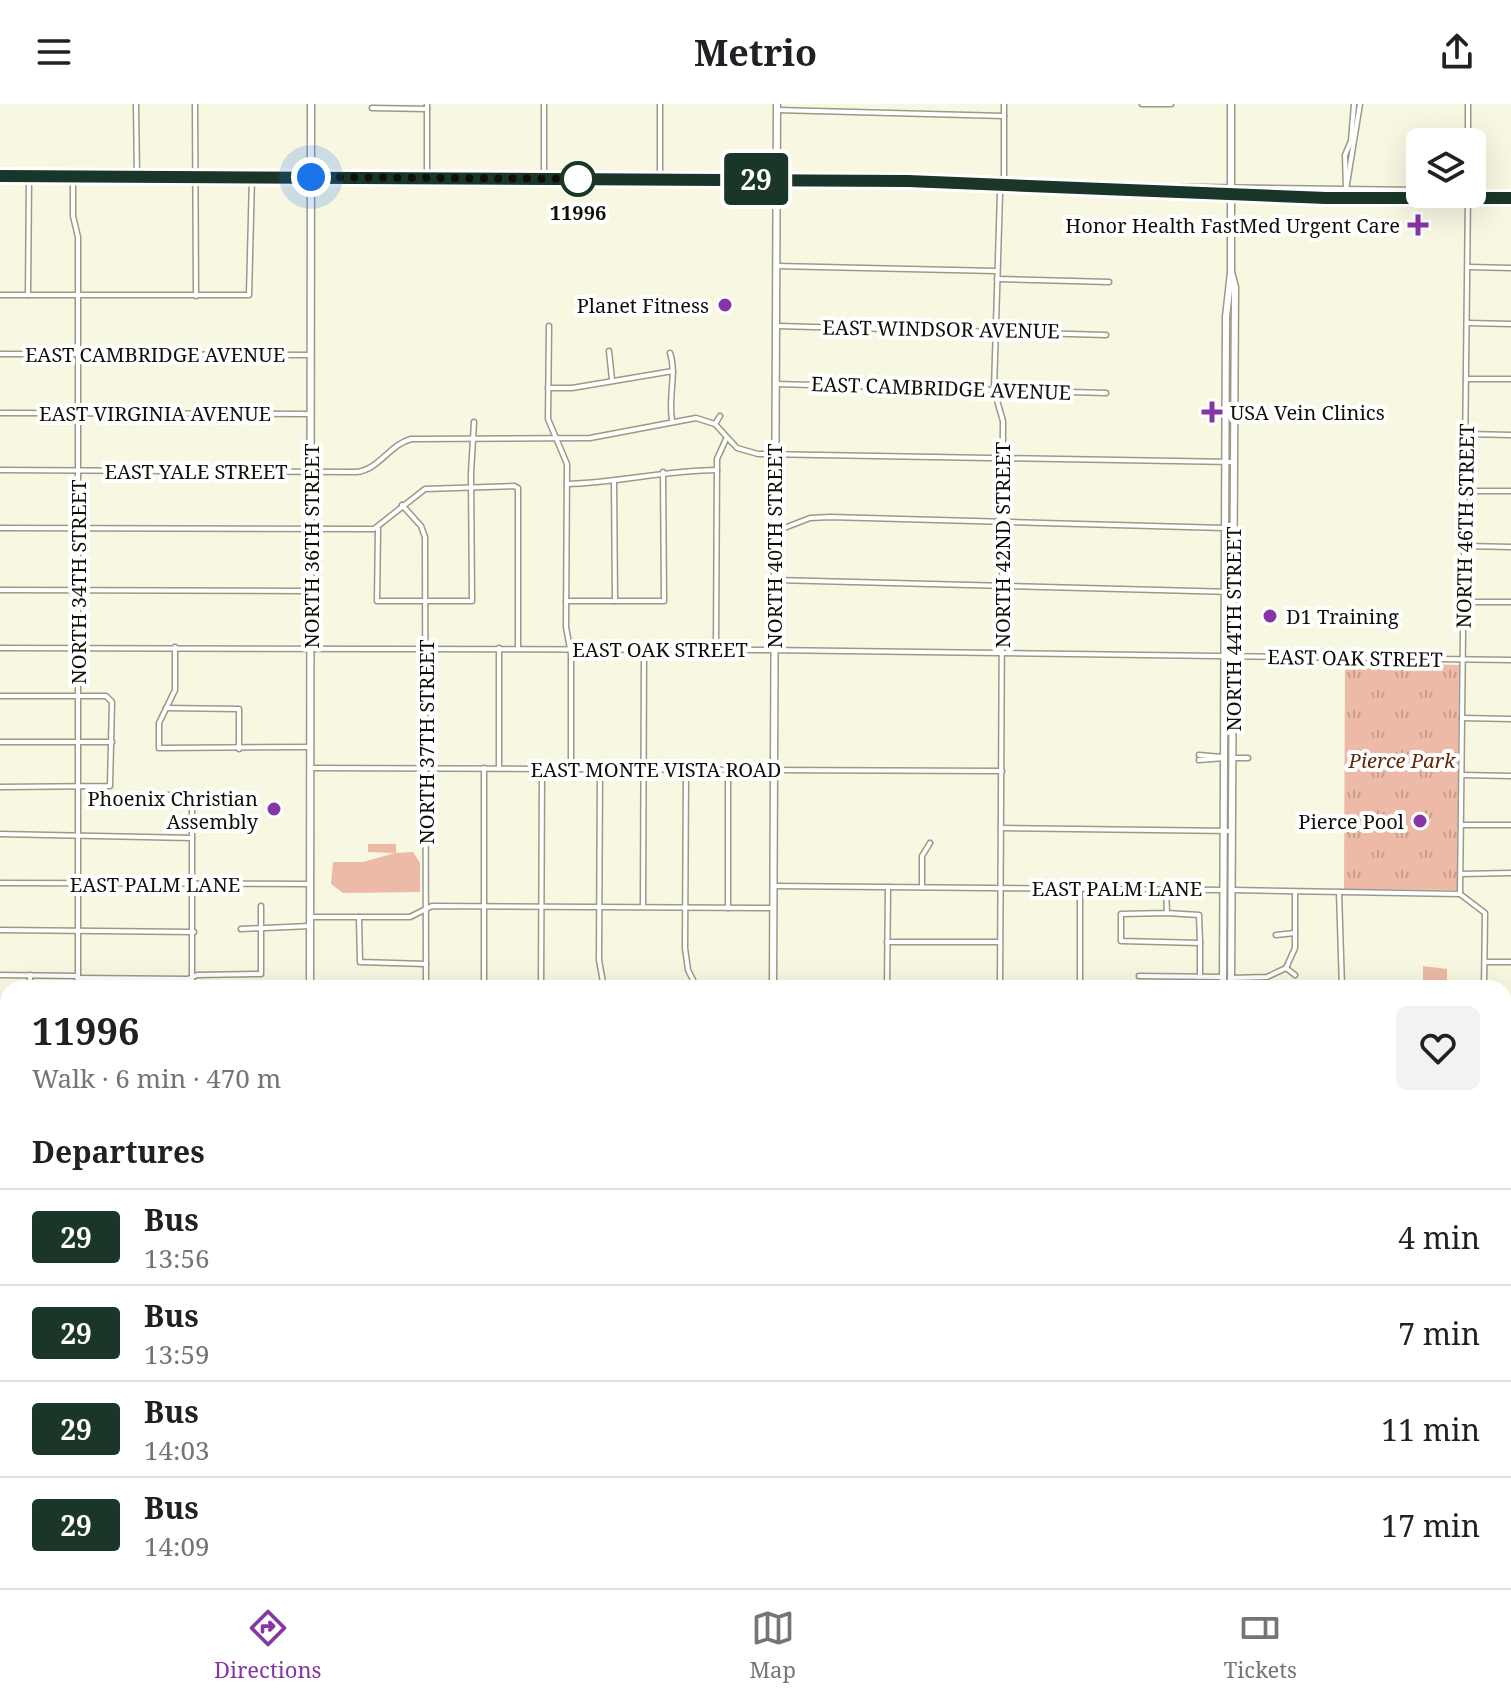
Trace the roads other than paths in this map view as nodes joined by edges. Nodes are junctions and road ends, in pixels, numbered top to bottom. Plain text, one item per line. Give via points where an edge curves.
1 (136, 104) edge
2 (195, 104) edge
3 (311, 104) edge
4 (544, 104) edge
5 (660, 104) edge
6 (1004, 104) edge
7 (1142, 104) edge
8 (1171, 104) edge
9 (1231, 104) edge
10 (1357, 104) edge
11 (1468, 104) edge
12 (427, 106) edge
13 (777, 107) edge
14 (372, 108) dead end
15 (1004, 116) junction
16 (1468, 128) edge
17 (0, 176) edge
18 (29, 176) junction
19 (73, 177) junction
20 (137, 177) junction
21 (195, 177) junction
22 (252, 177) junction
23 (311, 177) junction
24 (427, 178) junction
25 (544, 179) junction
26 (660, 179) junction
27 (776, 179) junction
28 (1002, 183) junction
29 (1231, 187) junction
30 (1132, 188) junction
31 (1294, 188) junction
32 (1346, 190) junction
33 (1390, 191) junction
34 (1406, 191) edge
35 (1231, 195) junction
36 (1486, 196) edge
37 (1511, 198) edge
38 (1343, 199) junction
39 (1406, 200) edge
40 (1467, 208) edge
41 (775, 266) junction
42 (1468, 267) junction
43 (1511, 268) edge
44 (997, 272) junction
45 (1231, 272) junction
46 (997, 279) junction
47 (1109, 282) dead end
48 (0, 295) edge
49 (28, 295) junction
50 (78, 295) junction
51 (196, 296) junction
52 (1467, 323) junction
53 (1511, 324) edge
54 (549, 326) dead end
55 (775, 326) junction
56 (994, 331) junction
57 (1106, 335) dead end
58 (609, 351) dead end
59 (670, 353) dead end
60 (0, 354) edge
61 (78, 354) junction
62 (311, 355) junction
63 (673, 371) junction
64 (1466, 379) junction
65 (1511, 379) edge
66 (612, 380) junction
67 (775, 384) junction
68 (548, 388) junction
69 (994, 390) junction
70 (1106, 393) dead end
71 (0, 413) edge
72 (78, 413) junction
73 (311, 414) junction
74 (720, 416) dead end
75 (672, 420) junction
76 (474, 422) dead end
77 (1225, 423) junction
78 (715, 424) junction
79 (1234, 424) junction
80 (1466, 434) junction
81 (1511, 435) edge
82 (474, 439) junction
83 (556, 439) junction
84 (726, 439) junction
85 (774, 454) junction
86 (1003, 459) junction
87 (1229, 462) junction
88 (0, 470) edge
89 (78, 470) junction
90 (717, 470) junction
91 (311, 472) junction
92 (663, 472) junction
93 (614, 482) junction
94 (567, 484) junction
95 (471, 486) junction
96 (1465, 491) junction
97 (1511, 491) edge
98 (402, 505) junction
99 (1002, 521) junction
100 (0, 528) edge
101 (378, 528) junction
102 (1229, 528) junction
103 (77, 529) junction
104 (311, 529) junction
105 (774, 532) junction
106 (1465, 546) junction
107 (1511, 547) edge
108 (774, 580) junction
109 (1002, 585) junction
110 (0, 590) edge
111 (78, 590) junction
112 (310, 591) junction
113 (1229, 592) junction
114 (424, 601) junction
115 (566, 601) junction
116 (615, 601) junction
117 (1464, 602) junction
118 (1511, 602) edge
119 (175, 647) junction
120 (310, 647) junction
121 (0, 648) edge
122 (78, 648) junction
123 (427, 648) junction
124 (499, 648) junction
125 (518, 648) junction
126 (570, 649) junction
127 (644, 649) junction
128 (716, 650) junction
129 (774, 650) junction
130 (1002, 654) junction
131 (1229, 657) junction
132 (1463, 660) junction
133 (1511, 660) edge
134 (0, 696) edge
135 (78, 696) junction
136 (166, 708) junction
137 (1462, 718) junction
138 (1511, 719) edge
139 (0, 742) edge
140 (78, 742) junction
141 (112, 742) junction
142 (310, 747) junction
143 (239, 749) junction
144 (1199, 758) dead end
145 (1229, 758) junction
146 (1248, 758) dead end
147 (310, 768) junction
148 (427, 768) junction
149 (484, 768) junction
150 (499, 768) junction
151 (542, 768) junction
152 (571, 768) junction
153 (600, 769) junction
154 (642, 769) junction
155 (686, 769) junction
156 (728, 769) junction
157 (774, 769) junction
158 (1002, 771) junction
159 (1462, 775) junction
160 (1511, 776) edge
161 (0, 787) edge
162 (78, 788) junction
163 (150, 795) dead end
164 (1461, 825) junction
165 (1511, 825) edge
166 (1001, 828) junction
167 (1228, 831) junction
168 (0, 834) edge
169 (78, 834) junction
170 (192, 838) junction
171 (930, 843) dead end
172 (1511, 873) edge
173 (1461, 874) junction
174 (0, 883) edge
175 (78, 883) junction
176 (193, 884) junction
177 (310, 884) junction
178 (774, 886) junction
179 (888, 887) junction
180 (922, 887) junction
181 (1000, 888) junction
182 (1080, 888) junction
183 (1166, 889) junction
184 (1228, 890) junction
185 (1295, 892) junction
186 (1339, 892) junction
187 (1460, 894) junction
188 (261, 906) dead end
189 (484, 906) junction
190 (426, 907) junction
191 (541, 907) junction
192 (599, 907) junction
193 (643, 907) junction
194 (686, 907) junction
195 (728, 908) junction
196 (774, 908) junction
197 (1167, 913) junction
198 (310, 917) junction
199 (359, 917) junction
200 (310, 926) junction
201 (261, 927) junction
202 (241, 929) dead end
203 (0, 930) edge
204 (78, 931) junction
205 (194, 932) junction
206 (1295, 933) junction
207 (1276, 935) dead end
208 (887, 942) junction
209 (1000, 942) junction
210 (1200, 943) junction
211 (1485, 962) junction
212 (1511, 962) edge
213 (426, 964) junction
214 (1286, 968) junction
215 (0, 975) edge
216 (30, 975) junction
217 (1295, 975) dead end
218 (1139, 976) dead end
219 (78, 977) junction
220 (192, 977) junction
221 (1200, 977) junction
222 (1227, 978) junction
223 (30, 980) edge
224 (310, 980) edge
225 (426, 980) edge
226 (484, 980) edge
227 (541, 980) edge
228 (602, 980) edge
229 (694, 980) edge
230 (773, 980) edge
231 (887, 980) edge
232 (1000, 980) edge
233 (1080, 980) edge
234 (1342, 980) edge
235 (1484, 980) edge

1 - 20 street
2 - 21 street
3 - 23 main road, NORTH 36TH STREET
4 - 25 street
5 - 26 street
6 - 15 street, NORTH 42ND STREET
7 - 8 street
9 - 29 main road, NORTH 44TH STREET
10 - 32 street via 1345,155
11 - 16 street
12 - 14 street
12 - 24 street
13 - 15 street
13 - 27 main road, NORTH 40TH STREET
15 - 28 street, NORTH 42ND STREET
17 - 18 main road
18 - 19 main road
18 - 49 street
19 - 20 main road
19 - 50 street, NORTH 34TH STREET
20 - 21 main road
21 - 22 main road
21 - 51 street
22 - 23 main road
22 - 51 street via 249,295
23 - 24 main road
23 - 62 main road, NORTH 36TH STREET
24 - 25 main road
25 - 26 main road
26 - 27 main road
27 - 28 main road
27 - 41 main road, NORTH 40TH STREET
28 - 30 main road
28 - 44 street, NORTH 42ND STREET
29 - 30 main road
29 - 31 main road
29 - 35 main road, NORTH 44TH STREET
30 - 35 main road
31 - 32 main road
31 - 38 main road
32 - 33 main road
33 - 34 main road
33 - 38 main road
35 - 38 main road
35 - 45 main road, NORTH 44TH STREET
36 - 37 main road
38 - 39 main road
40 - 42 street, NORTH 46TH STREET
41 - 44 street
41 - 55 main road, NORTH 40TH STREET
42 - 43 street
42 - 52 street, NORTH 46TH STREET
44 - 46 street, NORTH 42ND STREET
45 - 77 main road, NORTH 44TH STREET
45 - 79 main road, NORTH 44TH STREET
46 - 47 street
46 - 56 street, NORTH 42ND STREET
48 - 49 street
49 - 50 street
50 - 51 street
50 - 61 street, NORTH 34TH STREET
52 - 53 street
52 - 64 street, NORTH 46TH STREET
54 - 68 street
55 - 56 street, EAST WINDSOR AVENUE
55 - 67 main road, NORTH 40TH STREET
56 - 57 street, EAST WINDSOR AVENUE
56 - 69 street, NORTH 42ND STREET
58 - 66 street
59 - 63 street
60 - 61 street, EAST CAMBRIDGE AVENUE
61 - 62 street, EAST CAMBRIDGE AVENUE
61 - 72 street, NORTH 34TH STREET
62 - 73 main road, NORTH 36TH STREET
63 - 66 street
63 - 75 street via 668,396
64 - 65 street
64 - 80 street, NORTH 46TH STREET
66 - 68 street
67 - 69 street, EAST CAMBRIDGE AVENUE
67 - 85 main road, NORTH 40TH STREET
68 - 83 street via 548,419
69 - 70 street, EAST CAMBRIDGE AVENUE
69 - 86 street, NORTH 42ND STREET via 1002,412
71 - 72 street, EAST VIRGINIA AVENUE
72 - 73 street, EAST VIRGINIA AVENUE
72 - 89 street, NORTH 34TH STREET
73 - 91 main road, NORTH 36TH STREET
74 - 78 street
75 - 78 street, EAST YALE STREET via 696,418
75 - 83 street, EAST YALE STREET via 590,438
76 - 82 street
77 - 79 street
77 - 87 main road, NORTH 44TH STREET
78 - 84 street
79 - 87 main road, NORTH 44TH STREET
80 - 81 street
80 - 96 street, NORTH 46TH STREET
82 - 83 street, EAST YALE STREET
82 - 91 street, EAST YALE STREET via 411,439 362,471
82 - 95 street
83 - 94 street via 566,458
84 - 85 street via 745,452
84 - 90 street
85 - 86 street
85 - 105 main road, NORTH 40TH STREET
86 - 87 street
86 - 99 street, NORTH 42ND STREET
87 - 102 main road, NORTH 44TH STREET
88 - 89 street, EAST YALE STREET
89 - 91 street, EAST YALE STREET
89 - 103 street, NORTH 34TH STREET
90 - 92 street
90 - 128 street
91 - 104 main road, NORTH 36TH STREET
92 - 93 street
92 - 116 street via 664,601
93 - 94 street
93 - 116 street
94 - 115 street
95 - 98 street via 425,489
95 - 114 street via 472,601
95 - 125 street via 518,488
96 - 97 street
96 - 106 street, NORTH 46TH STREET
98 - 101 street
98 - 114 street, NORTH 37TH STREET via 424,531
99 - 102 street
99 - 105 street via 810,518
99 - 109 street, NORTH 42ND STREET
100 - 103 street
101 - 104 street
101 - 114 street via 377,601
102 - 113 main road, NORTH 44TH STREET
103 - 104 street
103 - 111 street, NORTH 34TH STREET
104 - 112 main road, NORTH 36TH STREET
105 - 108 main road, NORTH 40TH STREET
106 - 107 street
106 - 117 street, NORTH 46TH STREET
108 - 109 street
108 - 129 main road, NORTH 40TH STREET
109 - 113 street
109 - 130 street, NORTH 42ND STREET
110 - 111 street
111 - 112 street
111 - 122 street, NORTH 34TH STREET
112 - 120 main road, NORTH 36TH STREET
113 - 131 main road, NORTH 44TH STREET
114 - 123 street, NORTH 37TH STREET
115 - 116 street
115 - 126 street
117 - 118 street
117 - 132 street, NORTH 46TH STREET
119 - 120 street, EAST OAK STREET
119 - 122 street, EAST OAK STREET
119 - 136 street via 176,686
120 - 123 street, EAST OAK STREET
120 - 142 main road, NORTH 36TH STREET
121 - 122 street, EAST OAK STREET
122 - 135 street, NORTH 34TH STREET
123 - 124 street, EAST OAK STREET
123 - 148 street, NORTH 37TH STREET
124 - 125 street, EAST OAK STREET
124 - 150 street
125 - 126 street, EAST OAK STREET
126 - 127 street, EAST OAK STREET
126 - 152 street
127 - 128 street, EAST OAK STREET
127 - 154 street
128 - 129 street, EAST OAK STREET
129 - 130 street, EAST OAK STREET
129 - 157 main road, NORTH 40TH STREET
130 - 131 street, EAST OAK STREET
130 - 158 street, NORTH 42ND STREET
131 - 132 street, EAST OAK STREET
131 - 145 main road, NORTH 44TH STREET
132 - 133 street, EAST OAK STREET
132 - 137 street, NORTH 46TH STREET
134 - 135 street
135 - 140 street, NORTH 34TH STREET
135 - 141 street via 110,698
136 - 143 street via 239,709
136 - 143 street via 159,723 159,748
137 - 138 street
137 - 159 street, NORTH 46TH STREET
139 - 140 street
140 - 141 street
140 - 162 street, NORTH 34TH STREET
141 - 162 street via 110,786
142 - 143 street
142 - 147 main road, NORTH 36TH STREET
144 - 145 street
145 - 146 street
145 - 167 main road, NORTH 44TH STREET
147 - 148 street, EAST MONTE VISTA ROAD
147 - 177 main road, NORTH 36TH STREET
148 - 149 street, EAST MONTE VISTA ROAD
148 - 190 street, NORTH 37TH STREET
149 - 150 street, EAST MONTE VISTA ROAD
149 - 189 street
150 - 151 street, EAST MONTE VISTA ROAD
151 - 152 street, EAST MONTE VISTA ROAD
151 - 191 street
152 - 153 street, EAST MONTE VISTA ROAD
153 - 154 street, EAST MONTE VISTA ROAD
153 - 192 street
154 - 155 street, EAST MONTE VISTA ROAD
154 - 193 street
155 - 156 street, EAST MONTE VISTA ROAD
155 - 194 street
156 - 157 street, EAST MONTE VISTA ROAD
156 - 195 street
157 - 158 street, EAST MONTE VISTA ROAD
157 - 178 main road, NORTH 40TH STREET
158 - 166 street, NORTH 42ND STREET
159 - 160 street
159 - 164 street, NORTH 46TH STREET
161 - 162 street
162 - 169 street, NORTH 34TH STREET
163 - 170 street via 192,795
164 - 165 street
164 - 173 street, NORTH 46TH STREET
166 - 167 street
166 - 181 street, NORTH 42ND STREET
167 - 184 main road, NORTH 44TH STREET
168 - 169 street
169 - 170 street
169 - 175 street, NORTH 34TH STREET
170 - 176 street
171 - 180 street via 922,856
172 - 173 street
173 - 187 street, NORTH 46TH STREET
174 - 175 street, EAST PALM LANE
175 - 176 street, EAST PALM LANE
175 - 204 street, NORTH 34TH STREET
176 - 177 street, EAST PALM LANE
176 - 205 street
177 - 198 main road, NORTH 36TH STREET
178 - 179 street, EAST PALM LANE
178 - 196 main road, NORTH 40TH STREET
179 - 180 street, EAST PALM LANE
179 - 208 street
180 - 181 street, EAST PALM LANE
181 - 182 street, EAST PALM LANE
181 - 209 street, NORTH 42ND STREET
182 - 183 street, EAST PALM LANE
182 - 233 street
183 - 184 street, EAST PALM LANE
183 - 197 street
184 - 185 street, EAST PALM LANE
184 - 222 main road, NORTH 44TH STREET
185 - 186 street, EAST PALM LANE
185 - 206 street
186 - 187 street, EAST PALM LANE
186 - 234 street
187 - 211 street via 1485,913
188 - 201 street
189 - 190 street
189 - 191 street
189 - 226 street
190 - 199 street via 410,917
190 - 213 street, NORTH 37TH STREET
191 - 192 street
191 - 227 street
192 - 193 street
192 - 228 street
193 - 194 street
194 - 195 street
194 - 229 street via 686,960
195 - 196 street
196 - 230 main road, NORTH 40TH STREET
197 - 210 street via 1199,915
197 - 210 street via 1121,914 1121,941
198 - 199 street
198 - 200 main road, NORTH 36TH STREET
199 - 213 street via 360,962
200 - 201 street
200 - 224 main road, NORTH 36TH STREET
201 - 202 street
201 - 220 street via 261,974
203 - 204 street
204 - 205 street
204 - 219 street, NORTH 34TH STREET
205 - 220 street
206 - 207 street
206 - 214 street via 1294,954
208 - 209 street
208 - 231 street
209 - 232 street, NORTH 42ND STREET
210 - 221 street
211 - 212 street
211 - 235 street
213 - 225 street, NORTH 37TH STREET
214 - 217 street
214 - 222 street via 1267,977
215 - 216 street
216 - 219 street
216 - 223 street
218 - 221 street
219 - 220 street
221 - 222 street

